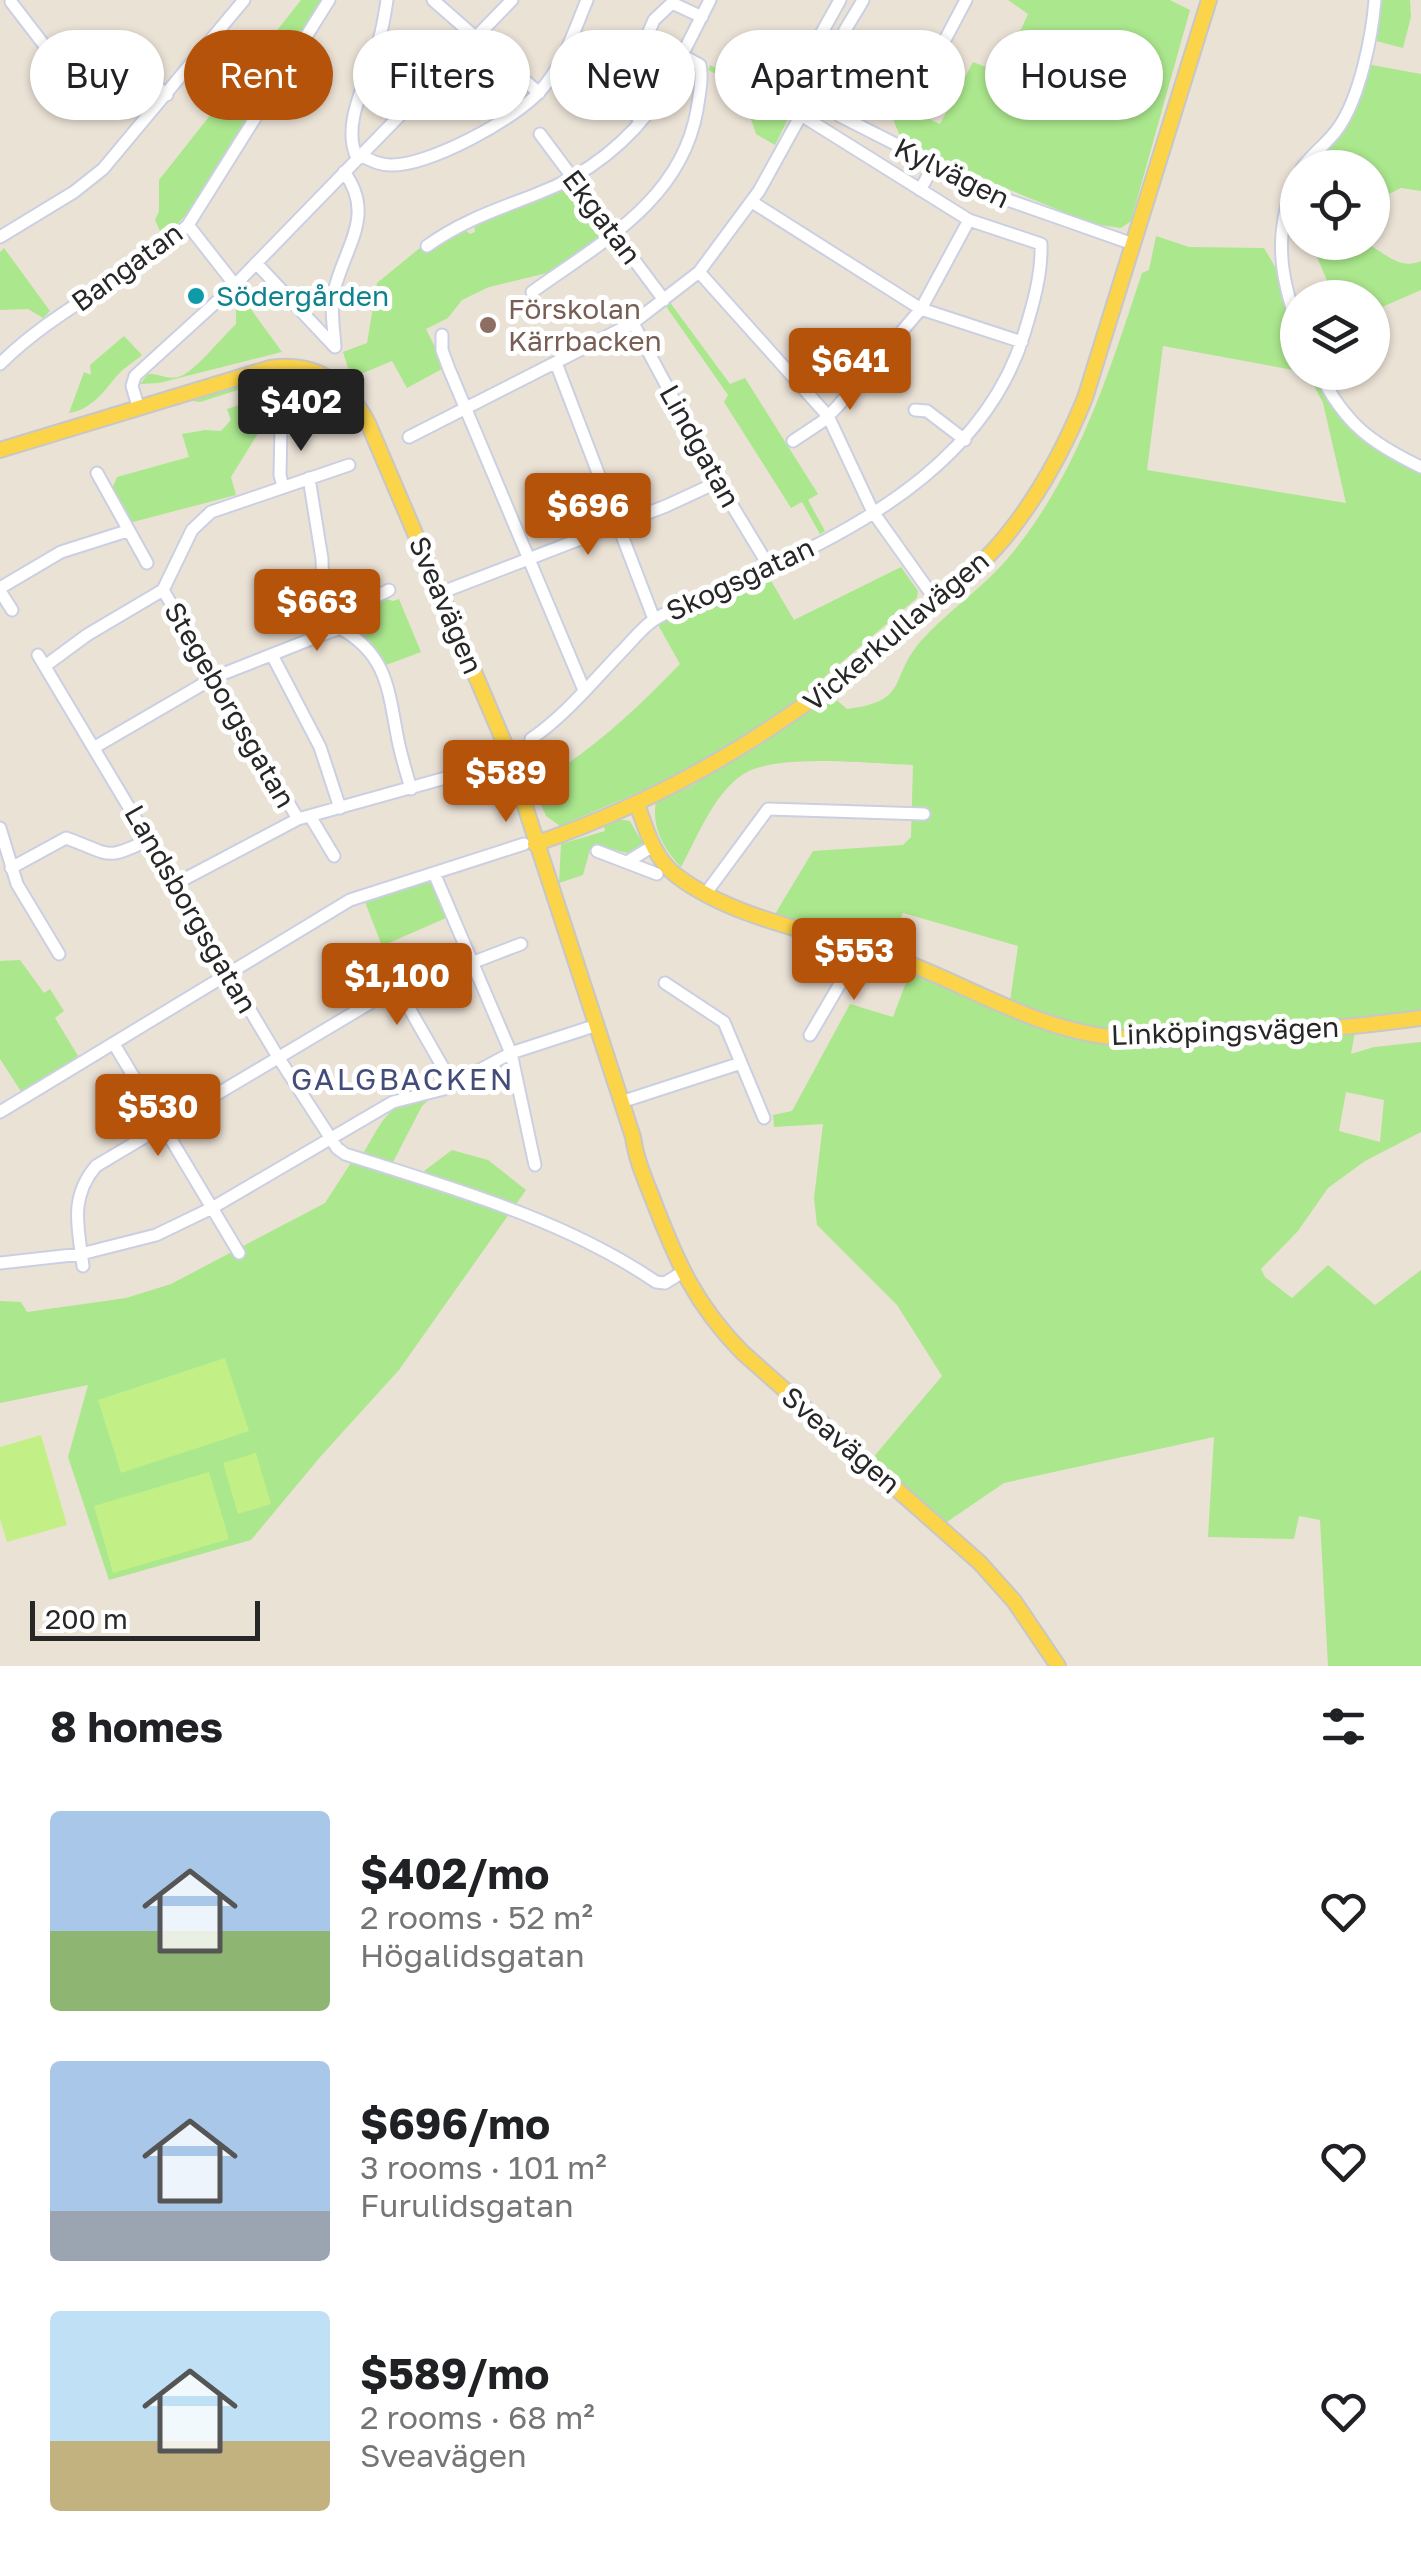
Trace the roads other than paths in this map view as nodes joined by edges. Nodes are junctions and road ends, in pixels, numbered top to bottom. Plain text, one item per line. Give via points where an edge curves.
1 (244, 0) edge
2 (329, 0) edge
3 (388, 0) edge
4 (433, 0) edge
5 (512, 0) edge
6 (587, 0) edge
7 (710, 0) edge
8 (840, 0) edge
9 (863, 0) edge
10 (966, 0) edge
11 (1210, 0) edge
12 (1375, 0) edge
13 (8, 4) edge
14 (702, 17) junction
15 (30, 30) edge
16 (467, 30) edge
17 (482, 30) edge
18 (574, 30) edge
19 (650, 30) edge
20 (823, 30) edge
21 (950, 30) edge
22 (550, 79) edge
23 (530, 85) edge
24 (164, 92) edge
25 (539, 93) junction
26 (167, 94) junction
27 (394, 120) edge
28 (641, 120) edge
29 (540, 134) dead end
30 (1319, 150) edge
31 (359, 156) junction
32 (934, 165) junction
33 (344, 172) junction
34 (573, 178) junction
35 (920, 190) junction
36 (752, 202) junction
37 (969, 220) junction
38 (188, 224) junction
39 (615, 232) junction
40 (0, 237) edge
41 (1133, 244) junction
42 (428, 246) dead end
43 (256, 263) junction
44 (699, 272) junction
45 (234, 285) junction
46 (532, 292) dead end
47 (664, 300) junction
48 (921, 309) junction
49 (633, 323) junction
50 (442, 335) dead end
51 (1022, 342) junction
52 (556, 363) junction
53 (0, 364) edge
54 (1330, 390) edge
55 (138, 406) junction
56 (466, 409) junction
57 (915, 410) dead end
58 (828, 416) junction
59 (281, 425) dead end
60 (410, 437) dead end
61 (793, 440) dead end
62 (966, 440) junction
63 (0, 450) edge
64 (350, 465) dead end
65 (1421, 468) edge
66 (96, 473) dead end
67 (309, 478) junction
68 (718, 482) junction
69 (283, 487) junction
70 (873, 512) junction
71 (618, 524) junction
72 (128, 530) junction
73 (529, 558) junction
74 (146, 563) dead end
75 (770, 568) junction
76 (162, 590) junction
77 (389, 590) dead end
78 (0, 592) edge
79 (440, 593) junction
80 (937, 602) junction
81 (12, 610) dead end
82 (654, 619) junction
83 (340, 628) junction
84 (324, 634) junction
85 (272, 655) junction
86 (214, 677) junction
87 (584, 690) junction
88 (531, 739) dead end
89 (95, 747) junction
90 (510, 760) junction
91 (410, 789) junction
92 (637, 804) junction
93 (340, 808) junction
94 (924, 814) dead end
95 (304, 818) junction
96 (0, 828) edge
97 (150, 839) junction
98 (535, 843) junction
99 (653, 846) junction
100 (597, 850) dead end
101 (334, 856) dead end
102 (627, 862) junction
103 (11, 868) junction
104 (434, 873) junction
105 (657, 874) dead end
106 (176, 883) junction
107 (706, 892) junction
108 (521, 944) dead end
109 (861, 948) junction
110 (380, 951) dead end
111 (59, 954) dead end
112 (474, 962) junction
113 (229, 974) junction
114 (665, 983) dead end
115 (397, 987) junction
116 (1421, 1018) edge
117 (597, 1025) junction
118 (810, 1035) dead end
119 (114, 1044) junction
120 (510, 1054) junction
121 (278, 1058) junction
122 (742, 1064) junction
123 (453, 1085) junction
124 (622, 1102) junction
125 (0, 1112) edge
126 (764, 1118) dead end
127 (163, 1127) junction
128 (328, 1140) junction
129 (535, 1165) dead end
130 (212, 1208) junction
131 (238, 1253) dead end
132 (82, 1260) junction
133 (0, 1263) edge
134 (682, 1273) junction
135 (1058, 1666) edge

1 - 26 street
2 - 38 street, Bangatan
3 - 31 street via 354,121 352,145
4 - 16 street
5 - 17 street
6 - 18 street
7 - 14 street
8 - 20 street
9 - 32 street, Kylvägen via 826,71 831,104 852,125
10 - 21 street
11 - 41 main road, Vickerkullavägen
12 - 30 street via 1344,117
13 - 15 street
14 - 19 street via 672,3
14 - 39 street via 682,54 702,69 686,149 658,195
22 - 25 street
23 - 25 street
24 - 26 street
25 - 31 street via 492,127 442,151 392,166
26 - 40 street via 96,175
27 - 31 street
28 - 34 street
29 - 34 street, Ekgatan
31 - 33 street
32 - 35 street
32 - 41 street, Kylvägen via 1020,206
33 - 43 street
33 - 43 street via 359,222 333,296 336,348
34 - 39 street, Ekgatan
34 - 42 street via 466,220
35 - 36 street via 801,115
35 - 37 street
36 - 44 street
36 - 48 street
37 - 48 street
37 - 51 street, Skogsgatan via 1041,244
38 - 45 street
38 - 53 street, Bangatan
39 - 46 street
39 - 47 street, Ekgatan
41 - 80 main road, Vickerkullavägen via 1061,453 1004,538
43 - 45 street
44 - 47 street
44 - 58 street
45 - 55 street via 134,376
47 - 49 street
48 - 51 street
48 - 58 street
49 - 52 street
49 - 68 street, Lindgatan
50 - 56 street
51 - 62 street, Skogsgatan
52 - 56 street
52 - 71 street
54 - 65 street via 1364,436
55 - 63 main road, Sveavägen
55 - 79 main road, Sveavägen via 249,376 300,374 326,384 346,400 379,452
56 - 60 street
56 - 73 street
57 - 62 street via 927,411
58 - 61 street
58 - 70 street
59 - 69 street
62 - 70 street, Skogsgatan via 924,479
64 - 67 street
66 - 72 street
67 - 69 street
67 - 84 street via 322,559
68 - 71 street
68 - 75 street, Lindgatan
69 - 76 street via 211,512 192,530
70 - 75 street, Skogsgatan
70 - 80 street
71 - 73 street
71 - 82 street
72 - 74 street
72 - 78 street via 62,552
73 - 79 street
73 - 87 street
75 - 82 street, Skogsgatan
76 - 86 street, Stegeborgsgatan
76 - 89 street, Landsborgsgatan via 42,660
77 - 83 street via 358,606
78 - 81 street
79 - 90 main road, Sveavägen
80 - 92 main road, Vickerkullavägen via 770,732
82 - 87 street, Skogsgatan
83 - 84 street
83 - 91 street via 364,644 381,668
84 - 85 street
85 - 86 street
85 - 93 street via 320,748
86 - 89 street
86 - 95 street, Stegeborgsgatan
87 - 88 street, Skogsgatan
89 - 97 street, Landsborgsgatan
90 - 91 street
90 - 98 main road, Sveavägen via 523,782
91 - 93 street
92 - 98 main road, Vickerkullavägen
92 - 99 main road, Linköpingsvägen
93 - 95 street
94 - 107 street via 768,810
95 - 101 street, Stegeborgsgatan
95 - 106 street
96 - 103 street
97 - 103 street via 108,856 66,838
97 - 106 street, Landsborgsgatan
98 - 104 street
98 - 117 main road, Sveavägen
99 - 102 street
99 - 107 main road, Linköpingsvägen via 672,872
100 - 102 street
102 - 105 street
103 - 111 street
104 - 112 street
104 - 113 street via 358,896
106 - 113 street, Landsborgsgatan
107 - 109 main road, Linköpingsvägen via 788,927
108 - 112 street
109 - 116 main road, Linköpingsvägen via 1031,1017 1104,1036 1226,1036
109 - 118 street
110 - 115 street
112 - 120 street
113 - 119 street
113 - 121 street, Landsborgsgatan
114 - 122 street via 720,1018
115 - 121 street
115 - 123 street
117 - 120 street
117 - 124 main road, Sveavägen
119 - 125 street
119 - 127 street
120 - 123 street
120 - 129 street
121 - 127 street
121 - 128 street, Landsborgsgatan
122 - 124 street
122 - 126 street
123 - 128 street via 394,1102
124 - 134 main road, Sveavägen via 639,1167
127 - 130 street
127 - 132 street via 86,1178 76,1202
128 - 130 street
128 - 134 street via 345,1154 499,1205 608,1251 656,1282
130 - 131 street
130 - 132 street
132 - 133 street
134 - 135 main road, Sveavägen via 742,1352 991,1574

